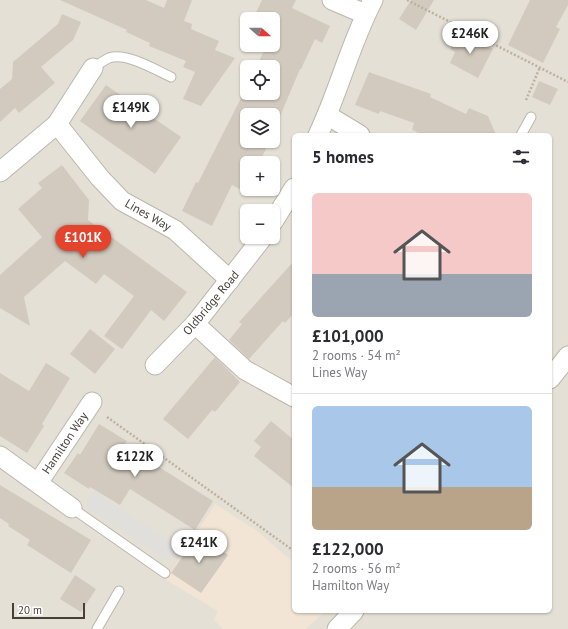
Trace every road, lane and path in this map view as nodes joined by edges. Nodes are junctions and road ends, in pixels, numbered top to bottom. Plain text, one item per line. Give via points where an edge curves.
1 (332, 0) edge
2 (407, 0) edge
3 (369, 7) edge
4 (93, 68) joint
5 (171, 77) dead end
6 (568, 82) edge
7 (327, 115) junction
8 (531, 117) dead end
9 (57, 124) junction
10 (319, 133) edge
11 (357, 133) edge
12 (522, 133) edge
13 (0, 172) edge
14 (292, 191) edge
15 (280, 211) edge
16 (258, 244) edge
17 (230, 280) junction
18 (195, 324) junction
19 (568, 356) edge
20 (155, 366) dead end
21 (552, 376) edge
22 (292, 396) edge
23 (91, 404) joint
24 (0, 456) edge
25 (38, 483) junction
26 (72, 508) joint
27 (292, 550) edge
28 (165, 573) dead end
29 (119, 591) dead end
30 (352, 613) edge
31 (98, 629) edge
32 (337, 629) edge

1 - 3 street
2 - 6 path
3 - 7 street via 355,37
4 - 5 lane via 110,58 121,57
4 - 9 street
7 - 10 street
7 - 11 street
8 - 12 lane
9 - 13 street
9 - 17 street, Lines Way via 122,201 174,230
14 - 15 street
16 - 17 street, Oldbridge Road
17 - 18 street, Oldbridge Road
18 - 20 street, Oldbridge Road
18 - 22 street via 245,370
19 - 21 street
23 - 25 street, Hamilton Way
23 - 27 path
24 - 25 street, Hamilton Way
25 - 26 street, Hamilton Way
26 - 28 lane
29 - 31 lane
30 - 32 street

